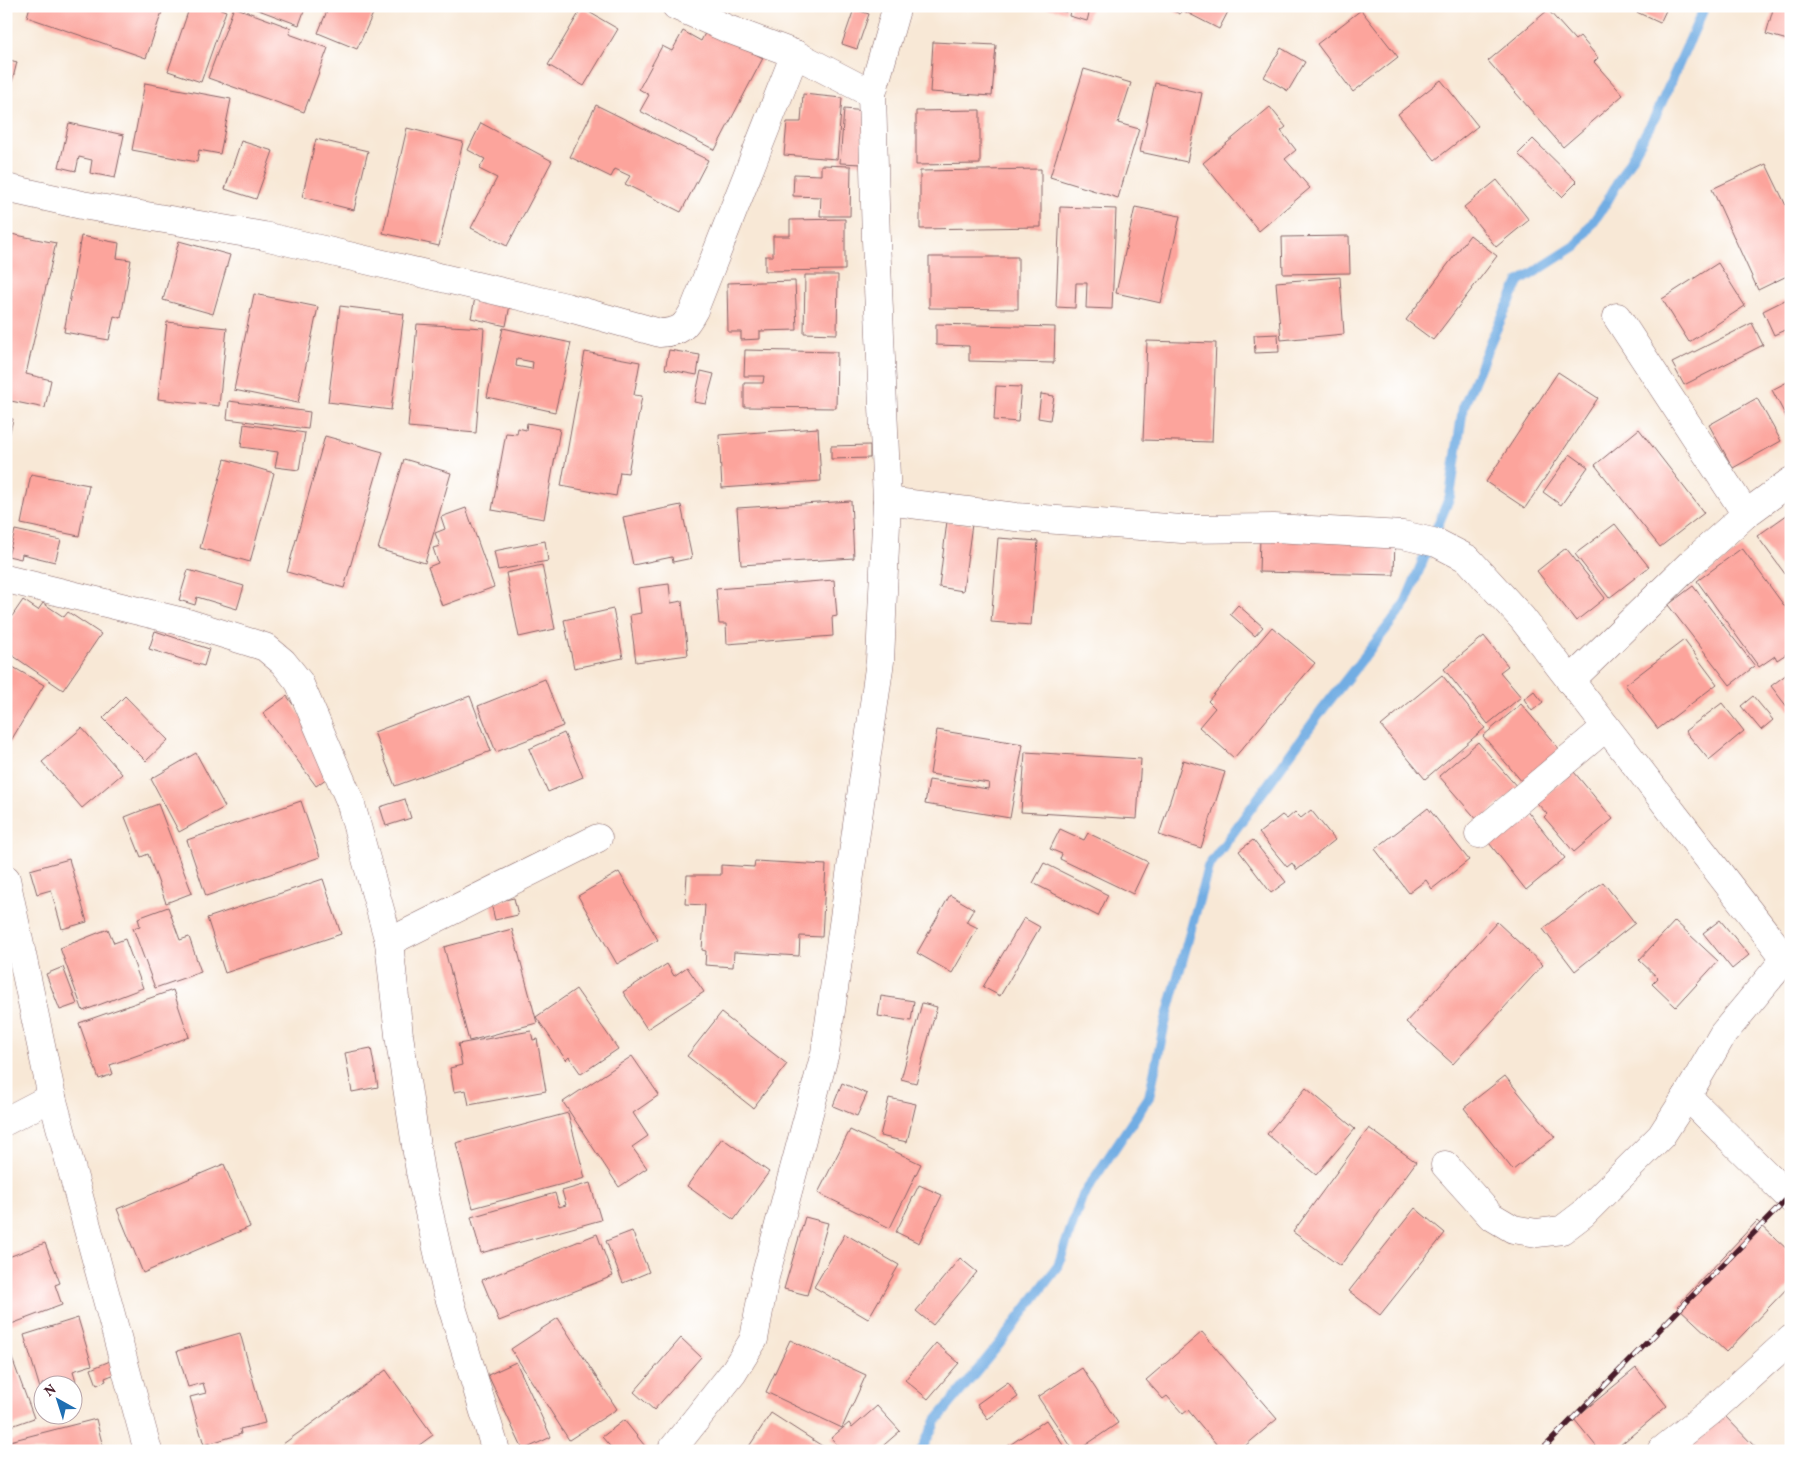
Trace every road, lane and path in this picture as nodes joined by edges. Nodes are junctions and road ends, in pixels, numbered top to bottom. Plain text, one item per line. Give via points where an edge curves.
1 (676, 6) edge
2 (898, 6) edge
3 (795, 54) junction
4 (872, 94) junction
5 (6, 188) edge
6 (1617, 317) dead end
7 (1791, 481) edge
8 (887, 501) junction
9 (1746, 514) junction
10 (6, 579) edge
11 (1570, 681) junction
12 (1606, 727) junction
13 (1479, 834) dead end
14 (598, 838) dead end
15 (6, 879) edge
16 (389, 942) junction
17 (1788, 955) edge
18 (1687, 1096) junction
19 (52, 1098) junction
20 (6, 1121) edge
21 (1446, 1165) dead end
22 (1791, 1199) edge
23 (1791, 1339) edge
24 (148, 1451) edge
25 (496, 1451) edge
26 (671, 1451) edge
27 (1661, 1451) edge

1 - 3 street
2 - 4 street
3 - 4 street
3 - 5 street via 694,310 687,323 674,332 660,333 264,236
4 - 8 street
6 - 9 street
7 - 9 street
8 - 11 street via 1016,517 1182,529 1274,528 1403,535 1438,543 1468,559 1522,618
8 - 26 street via 880,661 825,1053 765,1277 754,1339 733,1373
9 - 11 street
10 - 16 street via 188,623 265,647 284,662 299,682 350,801
11 - 12 street
12 - 13 street
12 - 17 street
14 - 16 street
15 - 19 street
16 - 25 street via 399,1035 420,1172 446,1284
17 - 18 street via 1723,1034
18 - 21 street via 1661,1136 1583,1214 1562,1230 1537,1233 1513,1229 1491,1216
18 - 22 street
19 - 20 street
19 - 24 street
23 - 27 street

